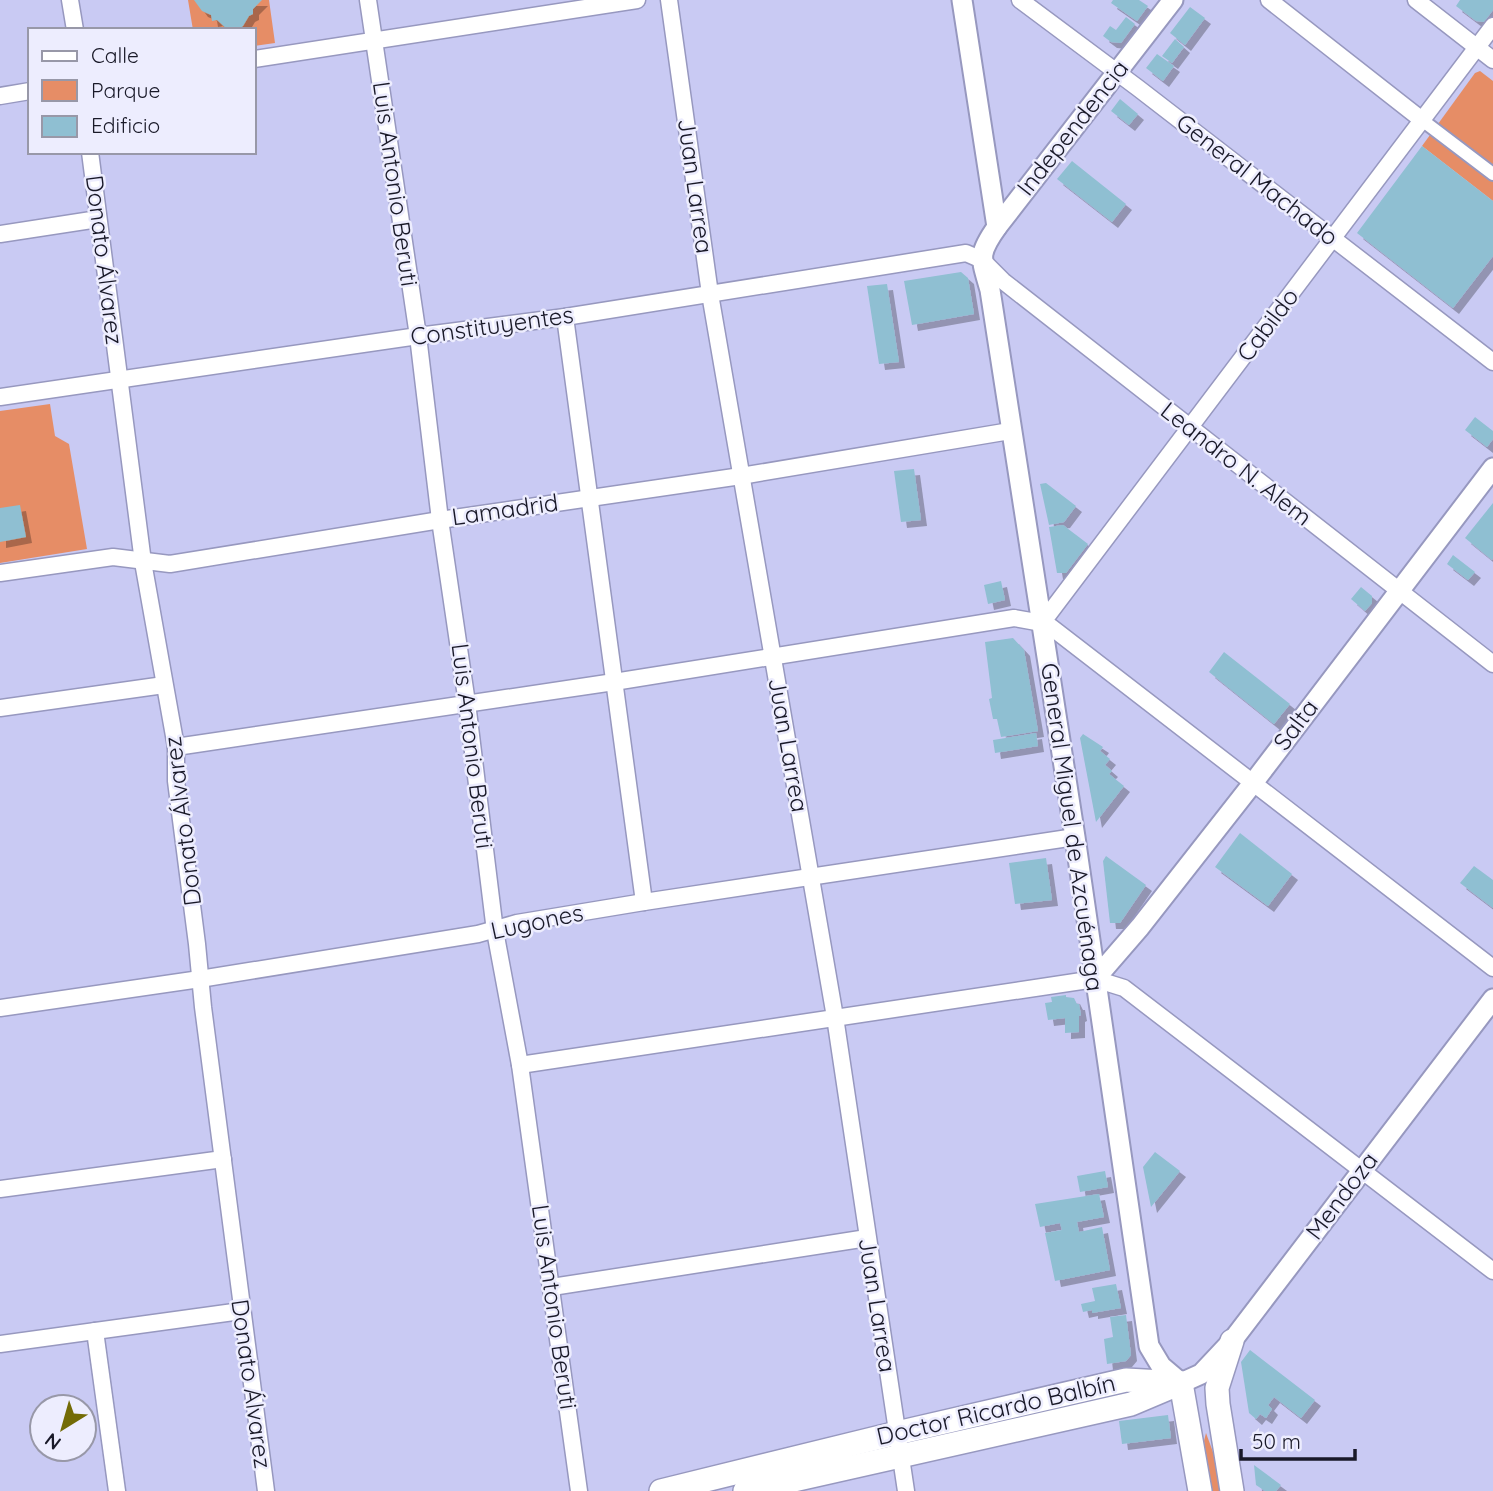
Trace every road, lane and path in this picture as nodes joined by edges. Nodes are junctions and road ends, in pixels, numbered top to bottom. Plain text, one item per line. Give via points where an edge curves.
1 (70, 0) edge
2 (368, 0) edge
3 (519, 0) edge
4 (637, 0) edge
5 (669, 0) edge
6 (962, 0) edge
7 (1020, 0) edge
8 (1173, 0) edge
9 (1269, 0) edge
10 (1416, 0) edge
11 (521, 17) junction
12 (1493, 26) edge
13 (75, 28) edge
14 (374, 40) junction
15 (1477, 48) junction
16 (256, 59) edge
17 (1493, 60) edge
18 (1117, 72) junction
19 (28, 92) edge
20 (0, 96) edge
21 (1422, 120) junction
22 (90, 154) edge
23 (1493, 174) edge
24 (98, 219) junction
25 (997, 227) junction
26 (0, 234) edge
27 (1333, 239) junction
28 (982, 260) junction
29 (710, 294) junction
30 (565, 317) junction
31 (418, 336) junction
32 (1493, 362) edge
33 (120, 381) junction
34 (0, 397) edge
35 (1189, 428) junction
36 (1010, 431) junction
37 (1493, 468) edge
38 (741, 476) junction
39 (590, 498) junction
40 (440, 520) junction
41 (143, 562) junction
42 (0, 573) edge
43 (1399, 591) junction
44 (1042, 623) junction
45 (772, 657) junction
46 (1493, 664) edge
47 (614, 682) junction
48 (164, 685) junction
49 (467, 703) junction
50 (0, 708) edge
51 (176, 747) junction
52 (1253, 783) junction
53 (1074, 837) junction
54 (811, 878) junction
55 (644, 902) junction
56 (495, 931) junction
57 (1493, 968) edge
58 (200, 979) junction
59 (1095, 979) junction
60 (1493, 999) edge
61 (0, 1008) edge
62 (835, 1017) junction
63 (520, 1065) junction
64 (223, 1159) junction
65 (1362, 1170) junction
66 (0, 1189) edge
67 (867, 1238) junction
68 (1493, 1271) edge
69 (552, 1286) junction
70 (241, 1311) junction
71 (94, 1331) junction
72 (1232, 1340) junction
73 (0, 1344) edge
74 (1181, 1383) junction
75 (899, 1444) junction
76 (1227, 1462) junction
77 (117, 1491) edge
78 (266, 1491) edge
79 (579, 1491) edge
80 (661, 1491) edge
81 (745, 1491) edge
82 (906, 1491) edge
83 (1200, 1491) edge
84 (1232, 1491) edge

1 - 13 street
2 - 14 street, Luis Antonio Beruti
3 - 11 street
4 - 11 street
5 - 29 street, Juan Larrea
6 - 25 street
7 - 18 street, General Machado
8 - 18 street, Independencia
9 - 21 street
10 - 15 street
11 - 14 street
12 - 15 street, Cabildo
14 - 16 street
14 - 31 street, Luis Antonio Beruti
15 - 17 street
15 - 21 street, Cabildo
18 - 25 street, Independencia
18 - 27 street, General Machado
19 - 20 street
21 - 23 street
21 - 27 street, Cabildo
22 - 24 street, Donato Álvarez
24 - 26 street
24 - 33 street, Donato Álvarez
25 - 28 street, Independencia via 984,246
27 - 32 street, General Machado
27 - 35 street, Cabildo
28 - 29 street, Constituyentes via 966,253
28 - 35 street, Leandro N. Alem
28 - 36 street, General Miguel de Azcuénaga
29 - 30 street, Constituyentes
29 - 38 street, Juan Larrea
30 - 31 street, Constituyentes
30 - 39 street
31 - 33 street, Constituyentes
31 - 40 street, Luis Antonio Beruti
33 - 34 street, Constituyentes
33 - 41 street, Donato Álvarez
35 - 43 street, Leandro N. Alem
35 - 44 street, Cabildo
36 - 38 street, Lamadrid
36 - 44 street, General Miguel de Azcuénaga
37 - 43 street, Salta
38 - 39 street, Lamadrid
38 - 45 street, Juan Larrea
39 - 40 street, Lamadrid
39 - 47 street
40 - 41 street, Lamadrid via 170,564
40 - 49 street, Luis Antonio Beruti
41 - 42 street, Lamadrid via 113,557
41 - 48 street, Donato Álvarez
43 - 46 street, Leandro N. Alem
43 - 52 street, Salta
44 - 45 street via 1014,618
44 - 52 street
44 - 53 street, General Miguel de Azcuénaga
45 - 47 street
45 - 54 street, Juan Larrea
47 - 49 street
47 - 55 street
48 - 50 street
48 - 51 street, Donato Álvarez
49 - 51 street
49 - 56 street, Luis Antonio Beruti
51 - 58 street, Donato Álvarez
52 - 57 street
52 - 59 street, Salta
53 - 54 street, Lugones
53 - 59 street, General Miguel de Azcuénaga
54 - 55 street, Lugones
54 - 62 street, Juan Larrea
55 - 56 street, Lugones via 517,923
56 - 58 street, Lugones
56 - 63 street, Luis Antonio Beruti
58 - 61 street, Lugones
58 - 64 street, Donato Álvarez
59 - 62 street
59 - 65 street via 1124,988
59 - 74 street, General Miguel de Azcuénaga via 1149,1346 1161,1366
60 - 65 street, Mendoza
62 - 63 street
62 - 67 street, Juan Larrea
63 - 69 street, Luis Antonio Beruti
64 - 66 street
64 - 70 street, Donato Álvarez
65 - 68 street
65 - 72 street, Mendoza
67 - 69 street
67 - 75 street, Juan Larrea
69 - 79 street, Luis Antonio Beruti
70 - 71 street
70 - 78 street, Donato Álvarez
71 - 73 street
71 - 77 street
72 - 74 street, Mendoza via 1201,1374
72 - 76 main road via 1217,1388
74 - 75 main road, Doctor Ricardo Balbín via 1131,1404 1019,1431
74 - 76 main road via 1199,1397 1208,1412
74 - 83 main road
75 - 80 main road, Doctor Ricardo Balbín
75 - 81 main road, Doctor Ricardo Balbín
75 - 82 street, Juan Larrea
76 - 84 main road

